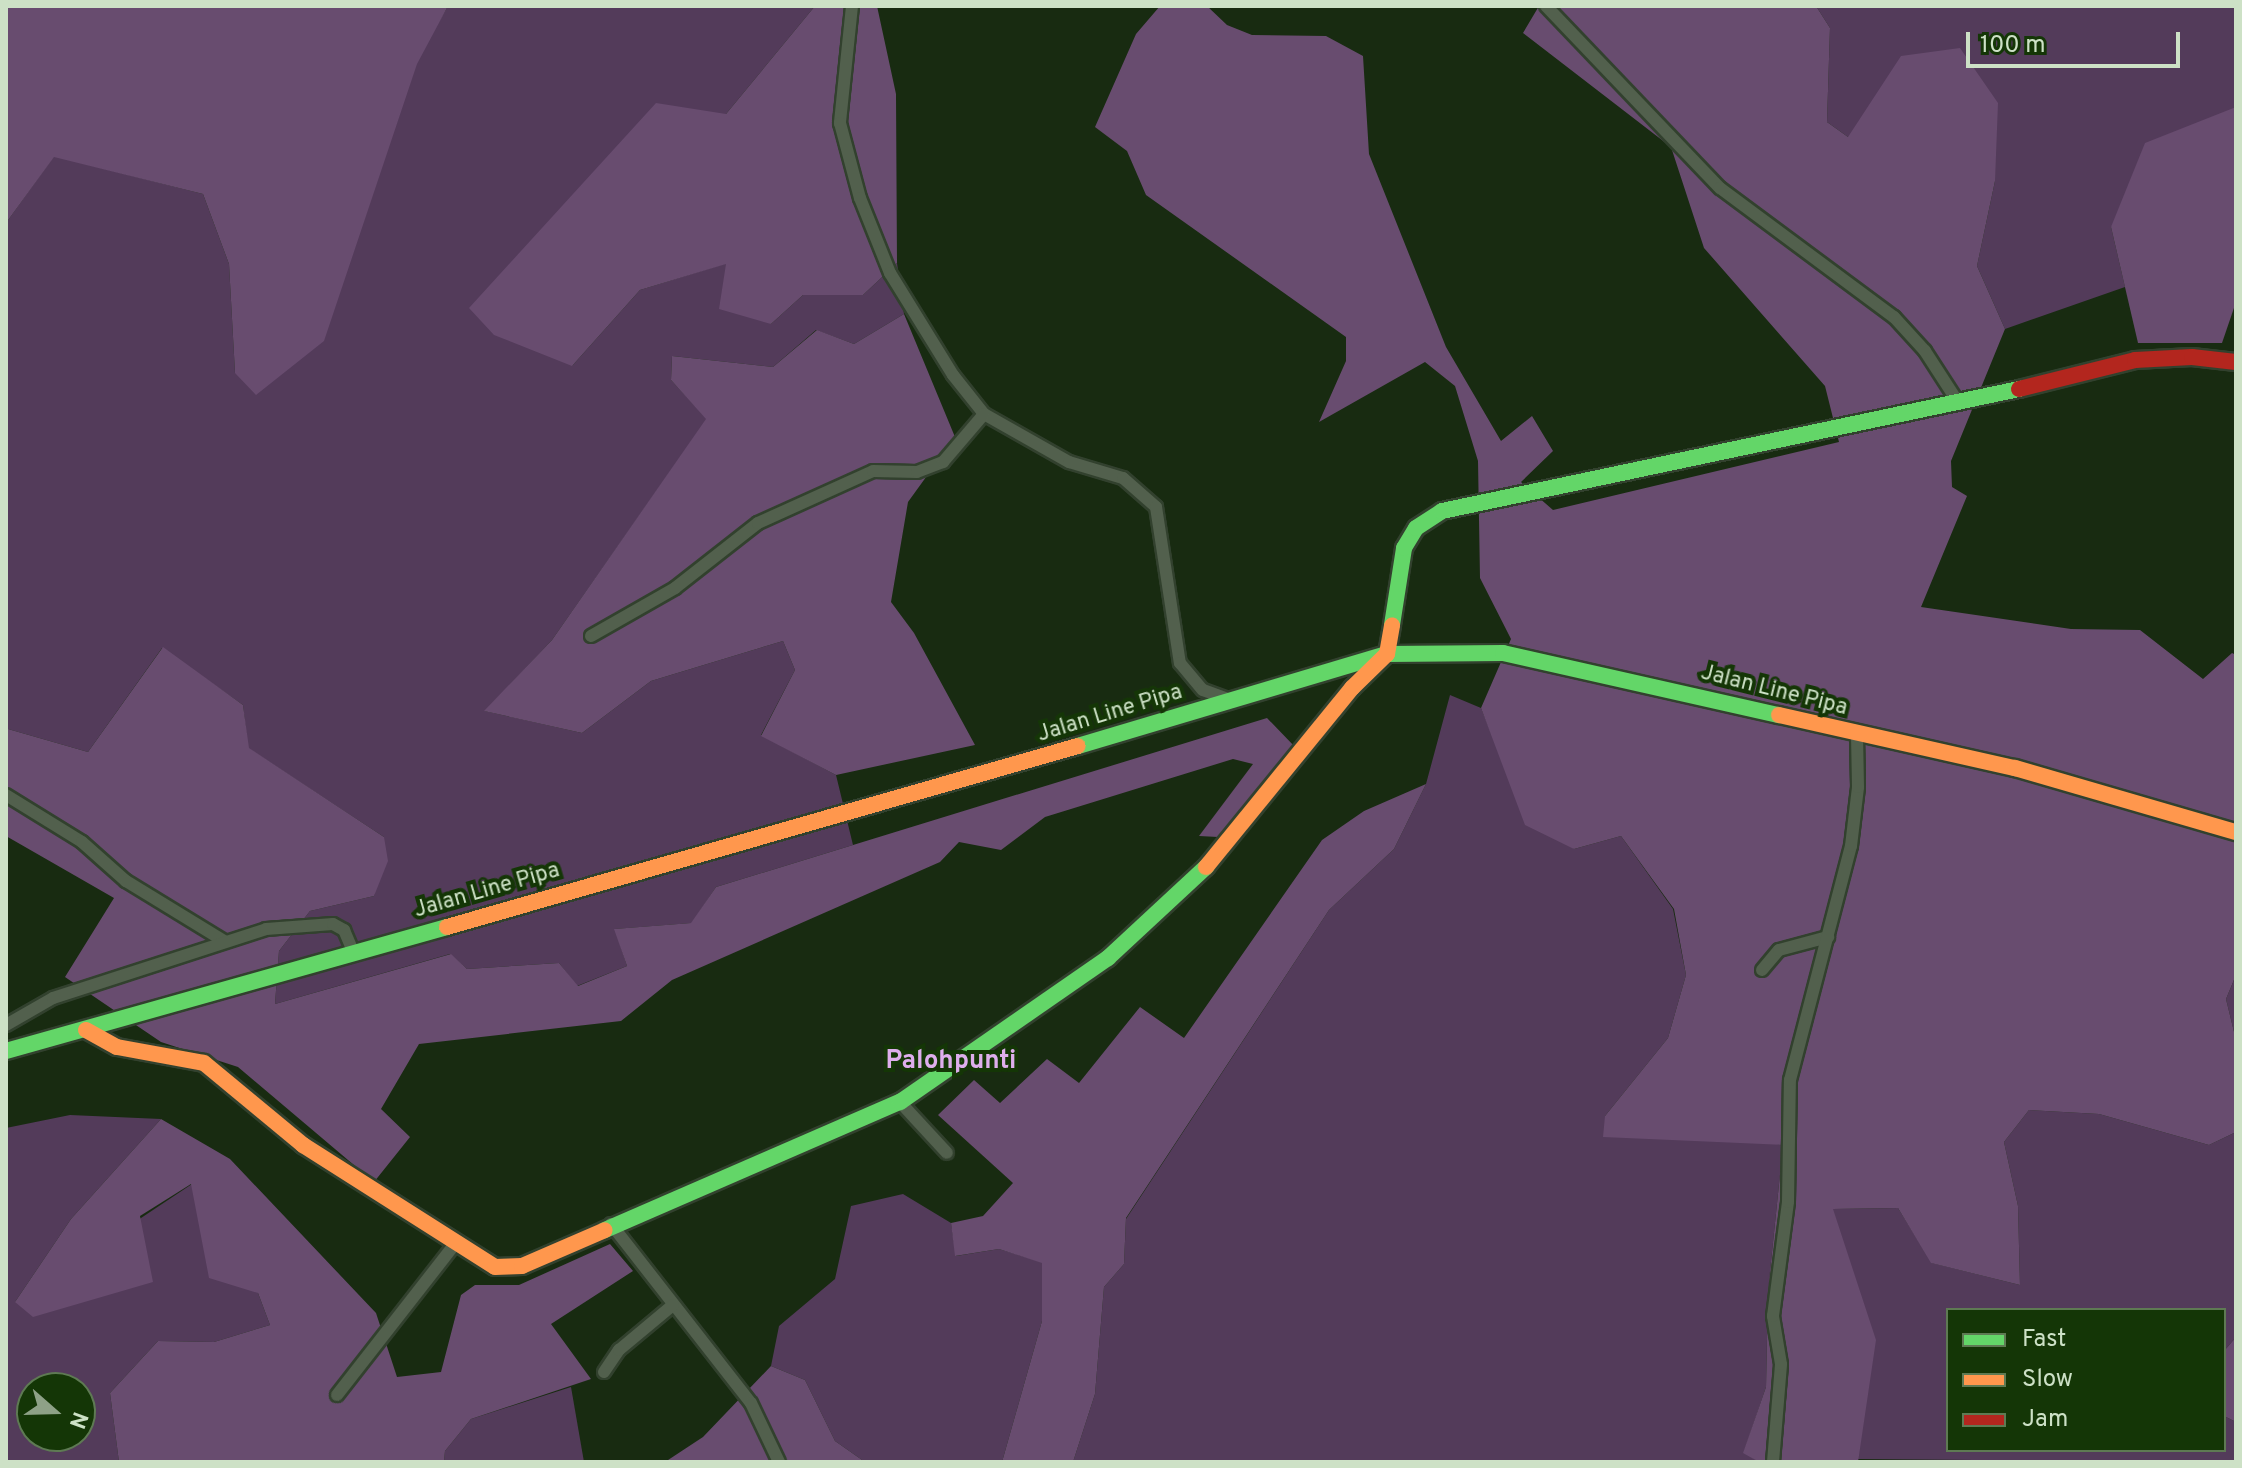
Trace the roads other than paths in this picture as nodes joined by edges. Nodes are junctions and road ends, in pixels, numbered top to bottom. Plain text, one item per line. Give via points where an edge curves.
1 (852, 6) edge
2 (1546, 6) edge
3 (2236, 362) edge
4 (1956, 399) junction
5 (984, 414) junction
6 (591, 636) dead end
7 (1387, 654) junction
8 (1230, 700) junction
9 (1857, 734) junction
10 (6, 795) edge
11 (2236, 832) edge
12 (1828, 937) junction
13 (224, 941) junction
14 (354, 953) junction
15 (1762, 970) dead end
16 (6, 1025) edge
17 (86, 1030) junction
18 (6, 1051) edge
19 (900, 1102) junction
20 (947, 1153) dead end
21 (611, 1224) junction
22 (454, 1245) junction
23 (673, 1305) junction
24 (604, 1372) dead end
25 (337, 1395) dead end
26 (779, 1462) edge
27 (1773, 1462) edge

1 - 5 street via 840,123 860,198 905,299
2 - 4 street via 1720,188 1894,317 1925,351
3 - 4 street via 2192,357 2135,360 2015,391
4 - 7 street via 1453,506 1416,528 1404,548
5 - 6 street via 943,462 917,472 873,471 758,523 675,588
5 - 8 street via 1069,462 1123,478 1156,507 1180,663 1203,690
7 - 8 street, Jalan Line Pipa
7 - 9 street, Jalan Line Pipa via 1503,653
7 - 19 street via 1352,688 1174,902 1108,958
8 - 14 street, Jalan Line Pipa
9 - 11 street, Jalan Line Pipa via 2015,768
9 - 12 street via 1851,846
10 - 13 street via 82,842 126,881
12 - 15 street via 1779,950
12 - 27 street via 1800,1026 1788,1096 1788,1202 1773,1316 1781,1364
13 - 14 street via 266,929 324,923 344,930
13 - 16 street via 53,998
14 - 17 street, Jalan Line Pipa
17 - 18 street, Jalan Line Pipa
17 - 22 street via 117,1047 204,1063 303,1145
19 - 20 street
19 - 21 street
21 - 22 street via 522,1266 495,1267
21 - 23 street
22 - 25 street
23 - 24 street via 619,1350
23 - 26 street via 751,1403

